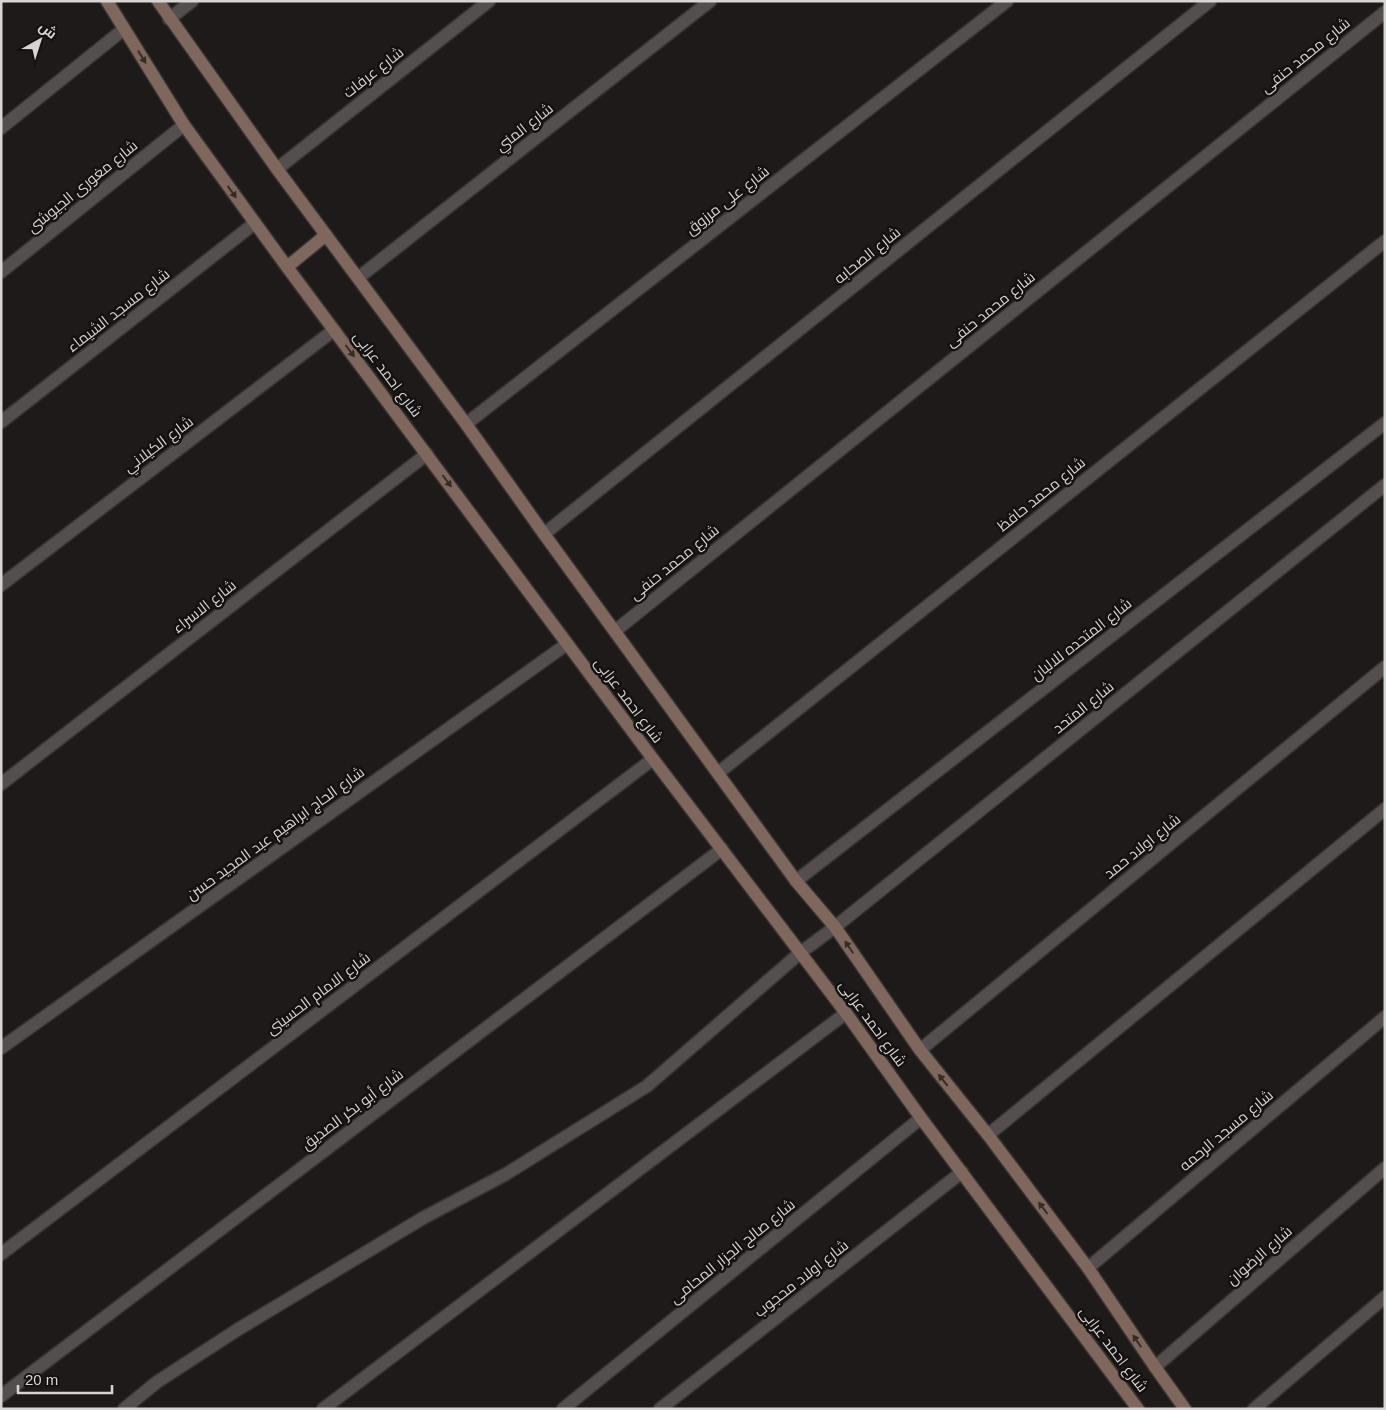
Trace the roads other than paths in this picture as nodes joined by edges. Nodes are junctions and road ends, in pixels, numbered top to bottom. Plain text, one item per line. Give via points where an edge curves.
1 (107, 1) edge
2 (158, 1) edge
3 (192, 1) edge
4 (489, 1) edge
5 (710, 1) edge
6 (1007, 1) edge
7 (1210, 1) edge
8 (1385, 12) edge
9 (169, 20) junction
10 (124, 28) junction
11 (184, 125) junction
12 (1, 128) edge
13 (277, 169) junction
14 (255, 223) junction
15 (326, 235) junction
16 (1385, 241) edge
17 (287, 267) junction
18 (1, 272) edge
19 (358, 278) junction
20 (334, 330) junction
21 (1, 422) edge
22 (466, 424) junction
23 (1385, 424) edge
24 (427, 454) junction
25 (1385, 485) edge
26 (544, 534) junction
27 (1, 585) edge
28 (615, 631) junction
29 (567, 644) junction
30 (1385, 667) edge
31 (654, 759) junction
32 (718, 773) junction
33 (1, 784) edge
34 (1385, 809) edge
35 (722, 849) junction
36 (796, 880) junction
37 (835, 927) junction
38 (800, 953) junction
39 (846, 1013) junction
40 (1385, 1017) edge
41 (1, 1048) edge
42 (920, 1050) junction
43 (922, 1118) junction
44 (988, 1135) junction
45 (1385, 1168) edge
46 (962, 1172) junction
47 (1, 1254) edge
48 (1088, 1268) junction
49 (1385, 1297) edge
50 (1155, 1367) junction
51 (1, 1396) edge
52 (124, 1409) edge
53 (324, 1409) edge
54 (563, 1409) edge
55 (660, 1409) edge
56 (1138, 1409) edge
57 (1185, 1409) edge
58 (1254, 1409) edge

1 - 10 street, شارع احمد عرابى
2 - 9 street, شارع احمد عرابى
3 - 9 street
4 - 13 street, شارع عرفات
5 - 19 street, شارع المني
6 - 22 street, شارع على مرزوق
7 - 26 street, شارع الصحابه
8 - 28 street, شارع محمد حنفى
9 - 13 street, شارع احمد عرابى
10 -> 11 street, شارع احمد عرابى
10 - 12 street
11 -> 14 street, شارع احمد عرابى
11 - 18 street, شارع مغورى الجيوشى
13 - 15 street, شارع احمد عرابى
14 - 17 street, شارع احمد عرابى
14 - 21 street, شارع مسجد الشيماء
15 - 17 street
15 - 19 street, شارع احمد عرابى
16 - 32 street, شارع محمد حافظ
17 - 20 street, شارع احمد عرابى
19 - 22 street, شارع احمد عرابى
20 -> 24 street, شارع احمد عرابى
20 - 27 street, شارع الكيلاني
22 - 26 street, شارع احمد عرابى
23 - 36 street, شارع المتحده للالبان
24 -> 29 street, شارع احمد عرابى
24 - 33 street, شارع الاسراء
25 - 37 street, شارع المتحد
26 - 28 street, شارع احمد عرابى
28 - 32 street, شارع احمد عرابى
29 - 31 street, شارع احمد عرابى
29 - 41 street, شارع الحاج ابراهيم عبد المجيد حسن
30 - 42 street, شارع اولاد حمد
31 - 35 street, شارع احمد عرابى
31 - 47 street, شارع الامام الحسينى
32 - 36 street, شارع احمد عرابى
34 - 44 street
35 - 38 street, شارع احمد عرابى
35 - 51 street, شارع أبو بكر الصديق
36 - 37 street, شارع احمد عرابى
37 - 38 street, شارع المتحد
42 -> 37 street, شارع احمد عرابى
38 - 39 street, شارع احمد عرابى
38 - 52 street, شارع المتحد via 647,1086 506,1174 423,1218 237,1330 157,1382
39 - 43 street, شارع احمد عرابى
39 - 53 street
40 - 48 street, شارع مسجد الرحمه
44 -> 42 street, شارع احمد عرابى
43 - 46 street, شارع احمد عرابى
43 - 54 street, شارع صالح الجزار المحامى
48 -> 44 street, شارع احمد عرابى
45 - 50 street, شارع الرضوان
46 - 55 street, شارع اولاد محجوب
46 - 56 street, شارع احمد عرابى
50 -> 48 street, شارع احمد عرابى
49 - 58 street
50 - 57 street, شارع احمد عرابى

